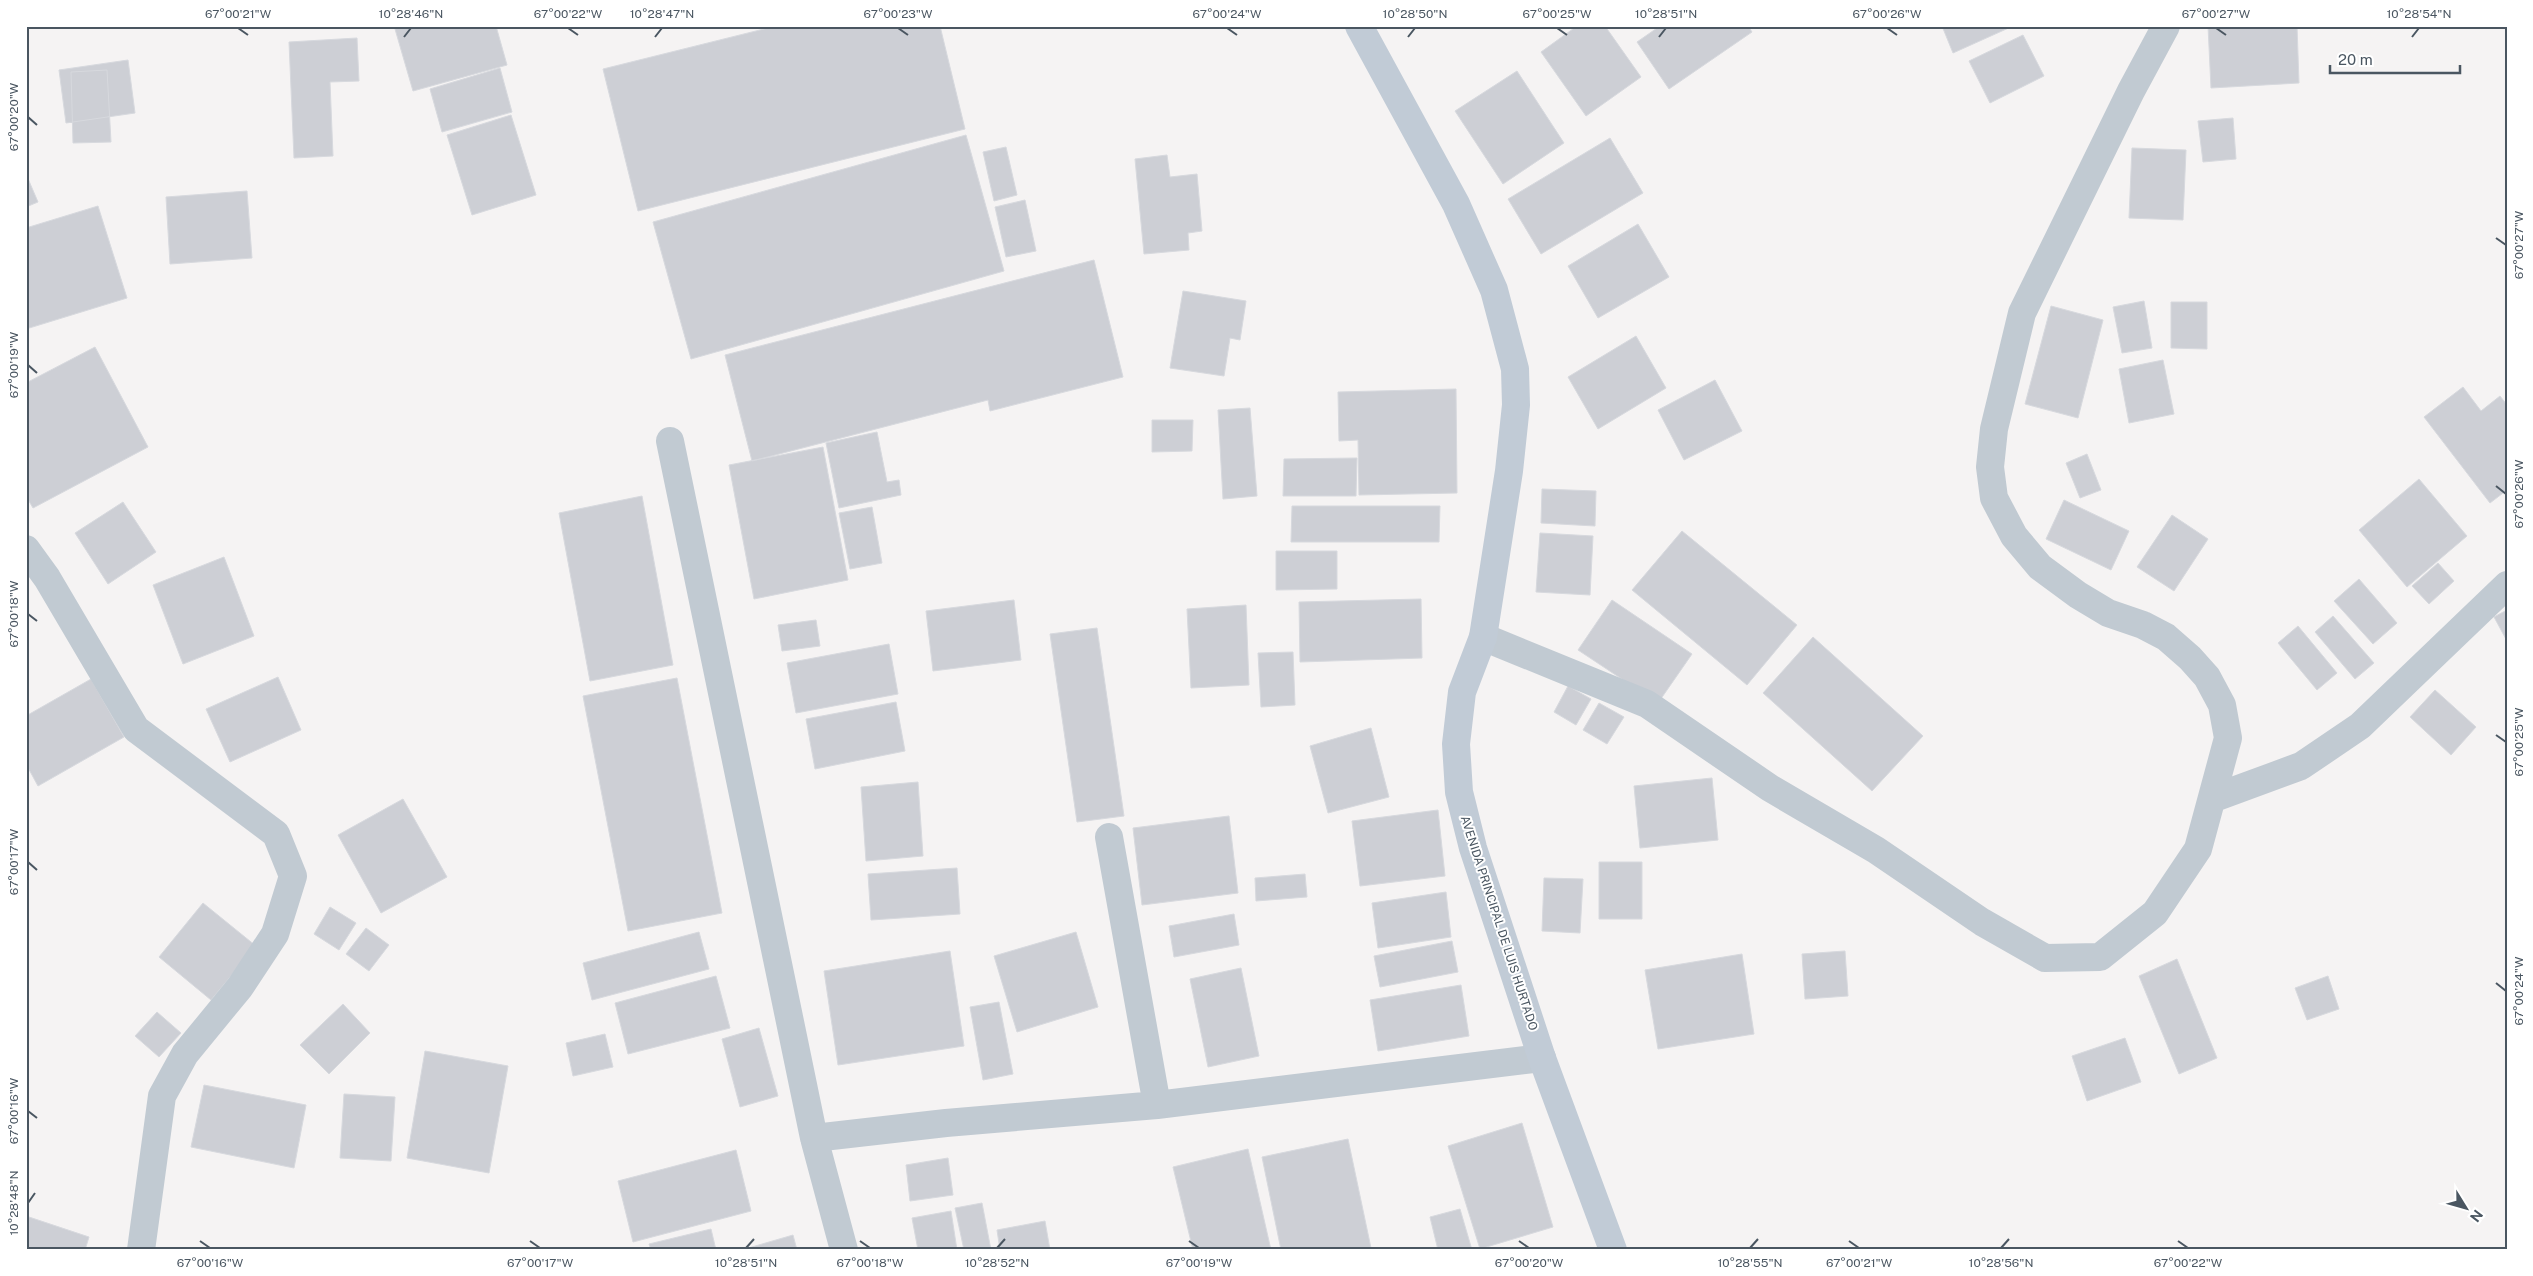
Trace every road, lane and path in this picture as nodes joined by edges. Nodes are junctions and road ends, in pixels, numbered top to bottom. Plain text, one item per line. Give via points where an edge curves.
1 (1359, 26) edge
2 (2166, 26) edge
3 (670, 441) dead end
4 (26, 549) edge
5 (2507, 585) edge
6 (1483, 637) junction
7 (2214, 798) junction
8 (1109, 836) dead end
9 (1542, 1058) junction
10 (1156, 1105) junction
11 (814, 1138) junction
12 (141, 1250) edge
13 (844, 1250) edge
14 (1613, 1250) edge

1 - 6 street, AVENIDA PRINCIPAL DE LUIS HURTADO via 1456,204 1494,290 1516,369 1516,406 1509,471
2 - 7 street via 2022,313 1994,429 1990,467 1994,498 2014,536 2040,567 2108,613 2166,637 2207,677 2222,705 2228,738
3 - 11 street
4 - 12 street via 47,578 136,729 276,834 293,876 275,934 240,987 185,1054 162,1096
5 - 7 street via 2360,726 2301,766
6 - 7 street via 1647,704 1770,788 1876,850 1982,922 2045,958 2100,956 2155,913 2198,849
6 - 9 street, AVENIDA PRINCIPAL DE LUIS HURTADO via 1462,692 1456,744 1459,792 1473,848
8 - 10 street
9 - 10 street
9 - 14 street, AVENIDA PRINCIPAL DE LUIS HURTADO
10 - 11 street
11 - 13 street

